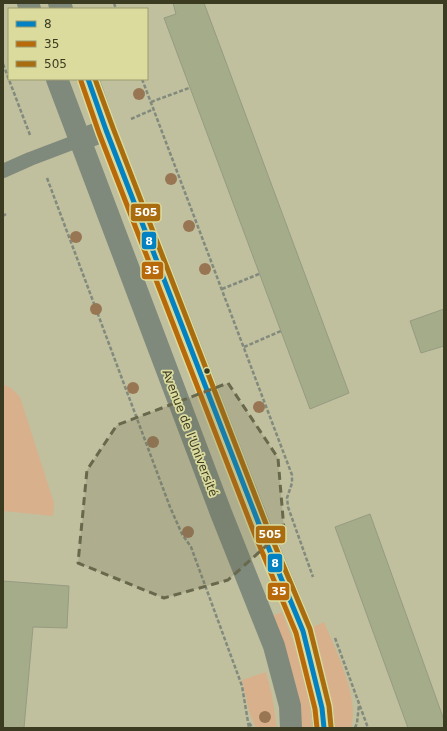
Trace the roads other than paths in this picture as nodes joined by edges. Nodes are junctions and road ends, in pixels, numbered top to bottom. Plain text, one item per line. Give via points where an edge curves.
1 (57, 80) edge
2 (88, 80) edge
3 (106, 130) junction
4 (80, 140) junction
5 (3, 171) edge
6 (291, 728) edge
7 (324, 728) edge

1 - 4 street, Avenue de l'Université
2 - 3 street
3 - 4 street
3 - 7 street via 302,631 322,708
4 - 5 lane
4 - 6 street, Avenue de l'Université via 274,646 290,706

